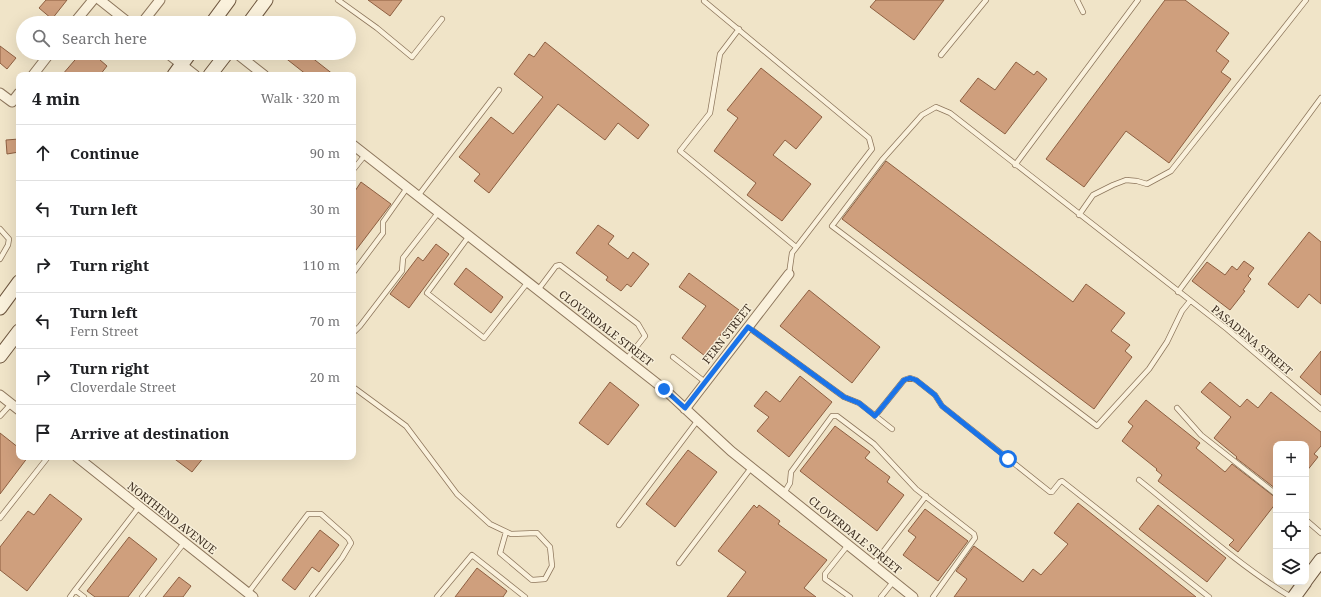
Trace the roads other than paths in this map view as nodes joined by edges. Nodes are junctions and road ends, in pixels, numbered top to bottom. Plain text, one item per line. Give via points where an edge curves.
1 (92, 0) edge
2 (100, 0) edge
3 (160, 0) edge
4 (229, 0) edge
5 (266, 0) edge
6 (338, 0) edge
7 (986, 0) edge
8 (1077, 0) edge
9 (1138, 0) edge
10 (1306, 0) edge
11 (704, 1) dead end
12 (1083, 12) dead end
13 (79, 16) edge
14 (120, 16) edge
15 (147, 16) edge
16 (217, 16) edge
17 (254, 16) edge
18 (442, 19) dead end
19 (739, 30) junction
20 (941, 55) dead end
21 (45, 60) edge
22 (172, 60) edge
23 (185, 60) edge
24 (222, 60) edge
25 (245, 60) edge
26 (178, 70) edge
27 (35, 72) edge
28 (212, 72) edge
29 (260, 72) edge
30 (498, 90) dead end
31 (0, 93) edge
32 (16, 97) edge
33 (1321, 98) edge
34 (356, 148) edge
35 (365, 155) junction
36 (1015, 165) junction
37 (356, 166) edge
38 (407, 188) junction
39 (418, 196) junction
40 (438, 212) junction
41 (1079, 215) junction
42 (0, 229) edge
43 (469, 236) junction
44 (796, 247) junction
45 (0, 259) edge
46 (356, 269) edge
47 (789, 274) joint
48 (528, 282) junction
49 (16, 286) edge
50 (538, 290) junction
51 (1178, 292) junction
52 (1190, 301) junction
53 (0, 308) edge
54 (748, 327) junction
55 (356, 330) edge
56 (16, 335) edge
57 (0, 356) edge
58 (673, 357) dead end
59 (626, 360) junction
60 (705, 382) junction
61 (356, 389) edge
62 (0, 395) edge
63 (11, 404) junction
64 (16, 408) edge
65 (685, 408) junction
66 (1177, 408) dead end
67 (1321, 409) edge
68 (0, 416) edge
69 (875, 416) junction
70 (698, 420) junction
71 (892, 429) dead end
72 (46, 460) edge
73 (81, 460) edge
74 (751, 468) junction
75 (1139, 480) dead end
76 (1273, 492) edge
77 (784, 494) junction
78 (926, 496) junction
79 (139, 507) junction
80 (0, 518) edge
81 (1309, 523) edge
82 (619, 525) dead end
83 (506, 532) junction
84 (1321, 533) edge
85 (184, 543) junction
86 (848, 545) junction
87 (1321, 560) edge
88 (679, 563) dead end
89 (873, 565) junction
90 (1309, 576) edge
91 (894, 582) junction
92 (1302, 585) edge
93 (75, 590) junction
94 (250, 595) edge
95 (70, 597) edge
96 (84, 597) edge
97 (142, 597) edge
98 (312, 597) edge
99 (437, 597) edge
100 (525, 597) edge
101 (850, 597) edge
102 (881, 597) edge
103 (913, 597) edge
104 (933, 597) edge
105 (1209, 597) edge
106 (1293, 597) edge

1 - 13 street
2 - 14 street
3 - 15 street
4 - 16 street
5 - 17 street
6 - 18 lane via 412,56
7 - 20 lane
8 - 12 lane
9 - 36 lane
10 - 41 lane via 1171,171 1147,184 1126,180 1112,185 1093,195
11 - 19 lane
19 - 44 lane via 720,54 710,113 680,151
19 - 44 lane via 870,138 872,149
21 - 27 street
22 - 26 street
23 - 26 street
24 - 28 street
25 - 29 street
30 - 39 lane
31 - 32 street via 12,102
33 - 51 lane
34 - 35 street, CLOVERDALE STREET
35 - 37 lane
35 - 38 street, CLOVERDALE STREET
36 - 41 lane, PASADENA STREET
36 - 52 lane, PASADENA STREET via 950,113 936,107 922,115 882,160 832,226 1097,426 1149,369
38 - 39 street, CLOVERDALE STREET
38 - 46 lane via 383,222 383,233
39 - 40 street, CLOVERDALE STREET
40 - 43 street, CLOVERDALE STREET
40 - 55 lane via 403,258 402,271
41 - 51 lane, PASADENA STREET
42 - 45 lane via 9,239
43 - 48 street, CLOVERDALE STREET
43 - 48 lane via 427,293 484,338
44 - 47 lane via 792,253
47 - 54 street, FERN STREET
48 - 50 street, CLOVERDALE STREET
49 - 53 street
50 - 59 street, CLOVERDALE STREET
50 - 59 lane via 556,266 560,265 638,324 644,336
51 - 52 lane, PASADENA STREET
52 - 67 lane, PASADENA STREET
54 - 60 street, FERN STREET
54 - 69 lane via 844,397 859,403
56 - 57 street
58 - 60 lane
59 - 65 street, CLOVERDALE STREET
60 - 65 street, FERN STREET
61 - 83 lane via 406,426 457,494 490,524
62 - 63 street
63 - 64 street
63 - 68 lane
65 - 70 street, CLOVERDALE STREET
66 - 76 lane via 1201,435
69 - 71 lane
69 - 105 lane via 904,380 916,380 935,395 942,406 1050,492 1062,481
70 - 74 street, CLOVERDALE STREET
70 - 82 lane
72 - 80 lane
73 - 79 street, NORTHEND AVENUE
74 - 77 street, CLOVERDALE STREET
74 - 88 lane
75 - 106 lane via 1241,562
77 - 78 lane via 790,483 791,472 832,416 837,416 874,444 916,489
77 - 86 street, CLOVERDALE STREET
78 - 89 lane
78 - 104 lane via 976,538
79 - 85 street, NORTHEND AVENUE
79 - 93 lane
81 - 84 lane
83 - 83 lane via 500,553 532,580 545,578 552,566 550,547 537,533
85 - 94 street, NORTHEND AVENUE
85 - 97 lane
86 - 89 street, CLOVERDALE STREET
86 - 101 lane via 825,574 825,579
87 - 90 street
89 - 91 street, CLOVERDALE STREET
91 - 102 lane
91 - 103 street, CLOVERDALE STREET
92 - 106 street
93 - 95 lane
93 - 96 lane
94 - 98 lane via 308,514 315,513 321,514 351,543
99 - 100 lane via 472,555

